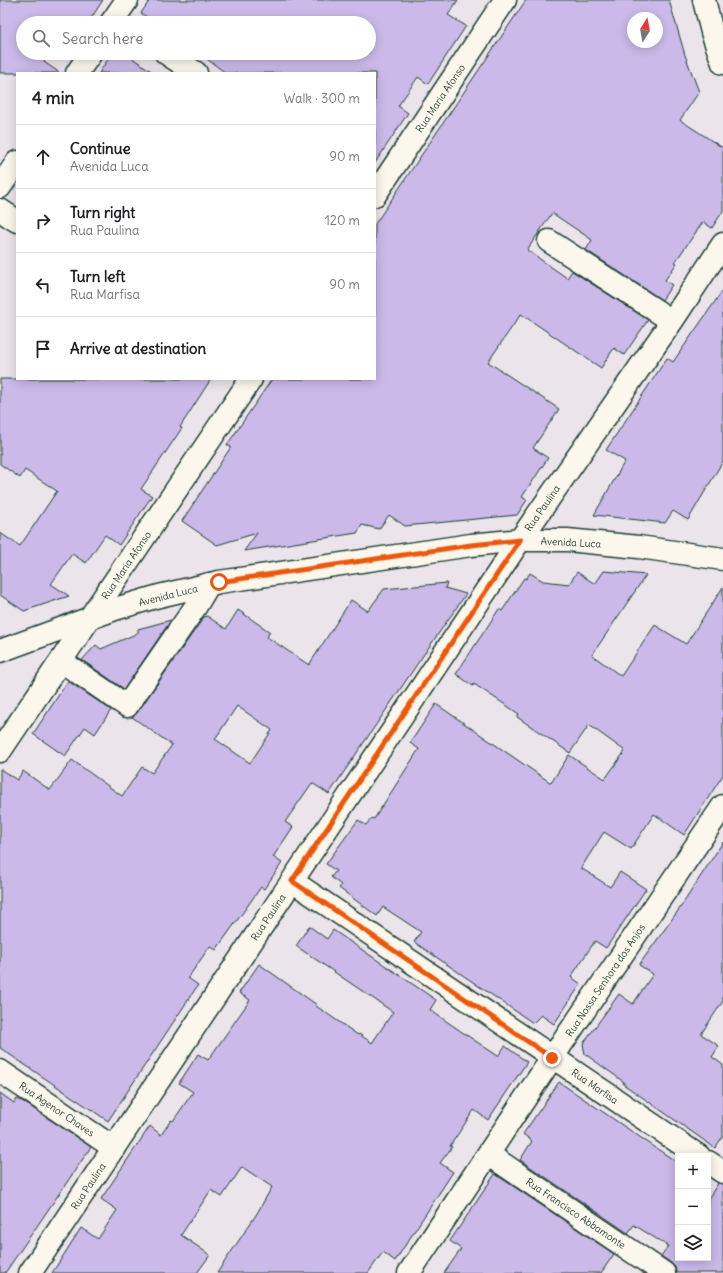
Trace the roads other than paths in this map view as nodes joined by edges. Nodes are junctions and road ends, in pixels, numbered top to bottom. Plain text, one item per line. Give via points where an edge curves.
1 (127, 0) edge
2 (506, 0) edge
3 (704, 0) edge
4 (119, 16) edge
5 (86, 60) edge
6 (176, 60) edge
7 (723, 63) edge
8 (78, 72) edge
9 (194, 72) edge
10 (16, 163) edge
11 (0, 187) edge
12 (376, 194) edge
13 (0, 210) edge
14 (16, 220) edge
15 (549, 241) dead end
16 (723, 244) edge
17 (672, 321) junction
18 (250, 380) edge
19 (520, 540) junction
20 (723, 559) edge
21 (209, 584) junction
22 (90, 618) junction
23 (0, 651) edge
24 (61, 661) junction
25 (0, 751) edge
26 (723, 806) edge
27 (292, 881) junction
28 (552, 1058) junction
29 (0, 1071) edge
30 (114, 1148) junction
31 (694, 1153) edge
32 (488, 1154) junction
33 (711, 1164) edge
34 (723, 1172) edge
35 (30, 1273) edge
36 (409, 1273) edge
37 (664, 1273) edge

1 - 4 street
2 - 12 street, Rua Maria Afonso
3 - 7 street
5 - 8 street
6 - 9 street
10 - 11 street
13 - 14 street
15 - 17 street
16 - 17 street, Rua Paulina
17 - 19 street, Rua Paulina
18 - 22 street, Rua Maria Afonso
19 - 20 street, Avenida Luca via 567,540
19 - 21 street, Avenida Luca via 360,560
19 - 27 street, Rua Paulina
21 - 22 street, Avenida Luca via 159,596
21 - 24 street via 127,706
22 - 23 street, Avenida Luca
22 - 24 street, Rua Maria Afonso
24 - 25 street, Rua Maria Afonso
26 - 28 street, Rua Nossa Senhora dos Anjos
27 - 28 street, Rua Marfisa
27 - 30 street, Rua Paulina
28 - 31 street, Rua Marfisa
28 - 32 street, Rua Nossa Senhora dos Anjos
29 - 30 street, Rua Agenor Chaves
30 - 35 street, Rua Paulina
32 - 36 street, Rua Nossa Senhora dos Anjos
32 - 37 street, Rua Francisco Abbamonte
33 - 34 street

